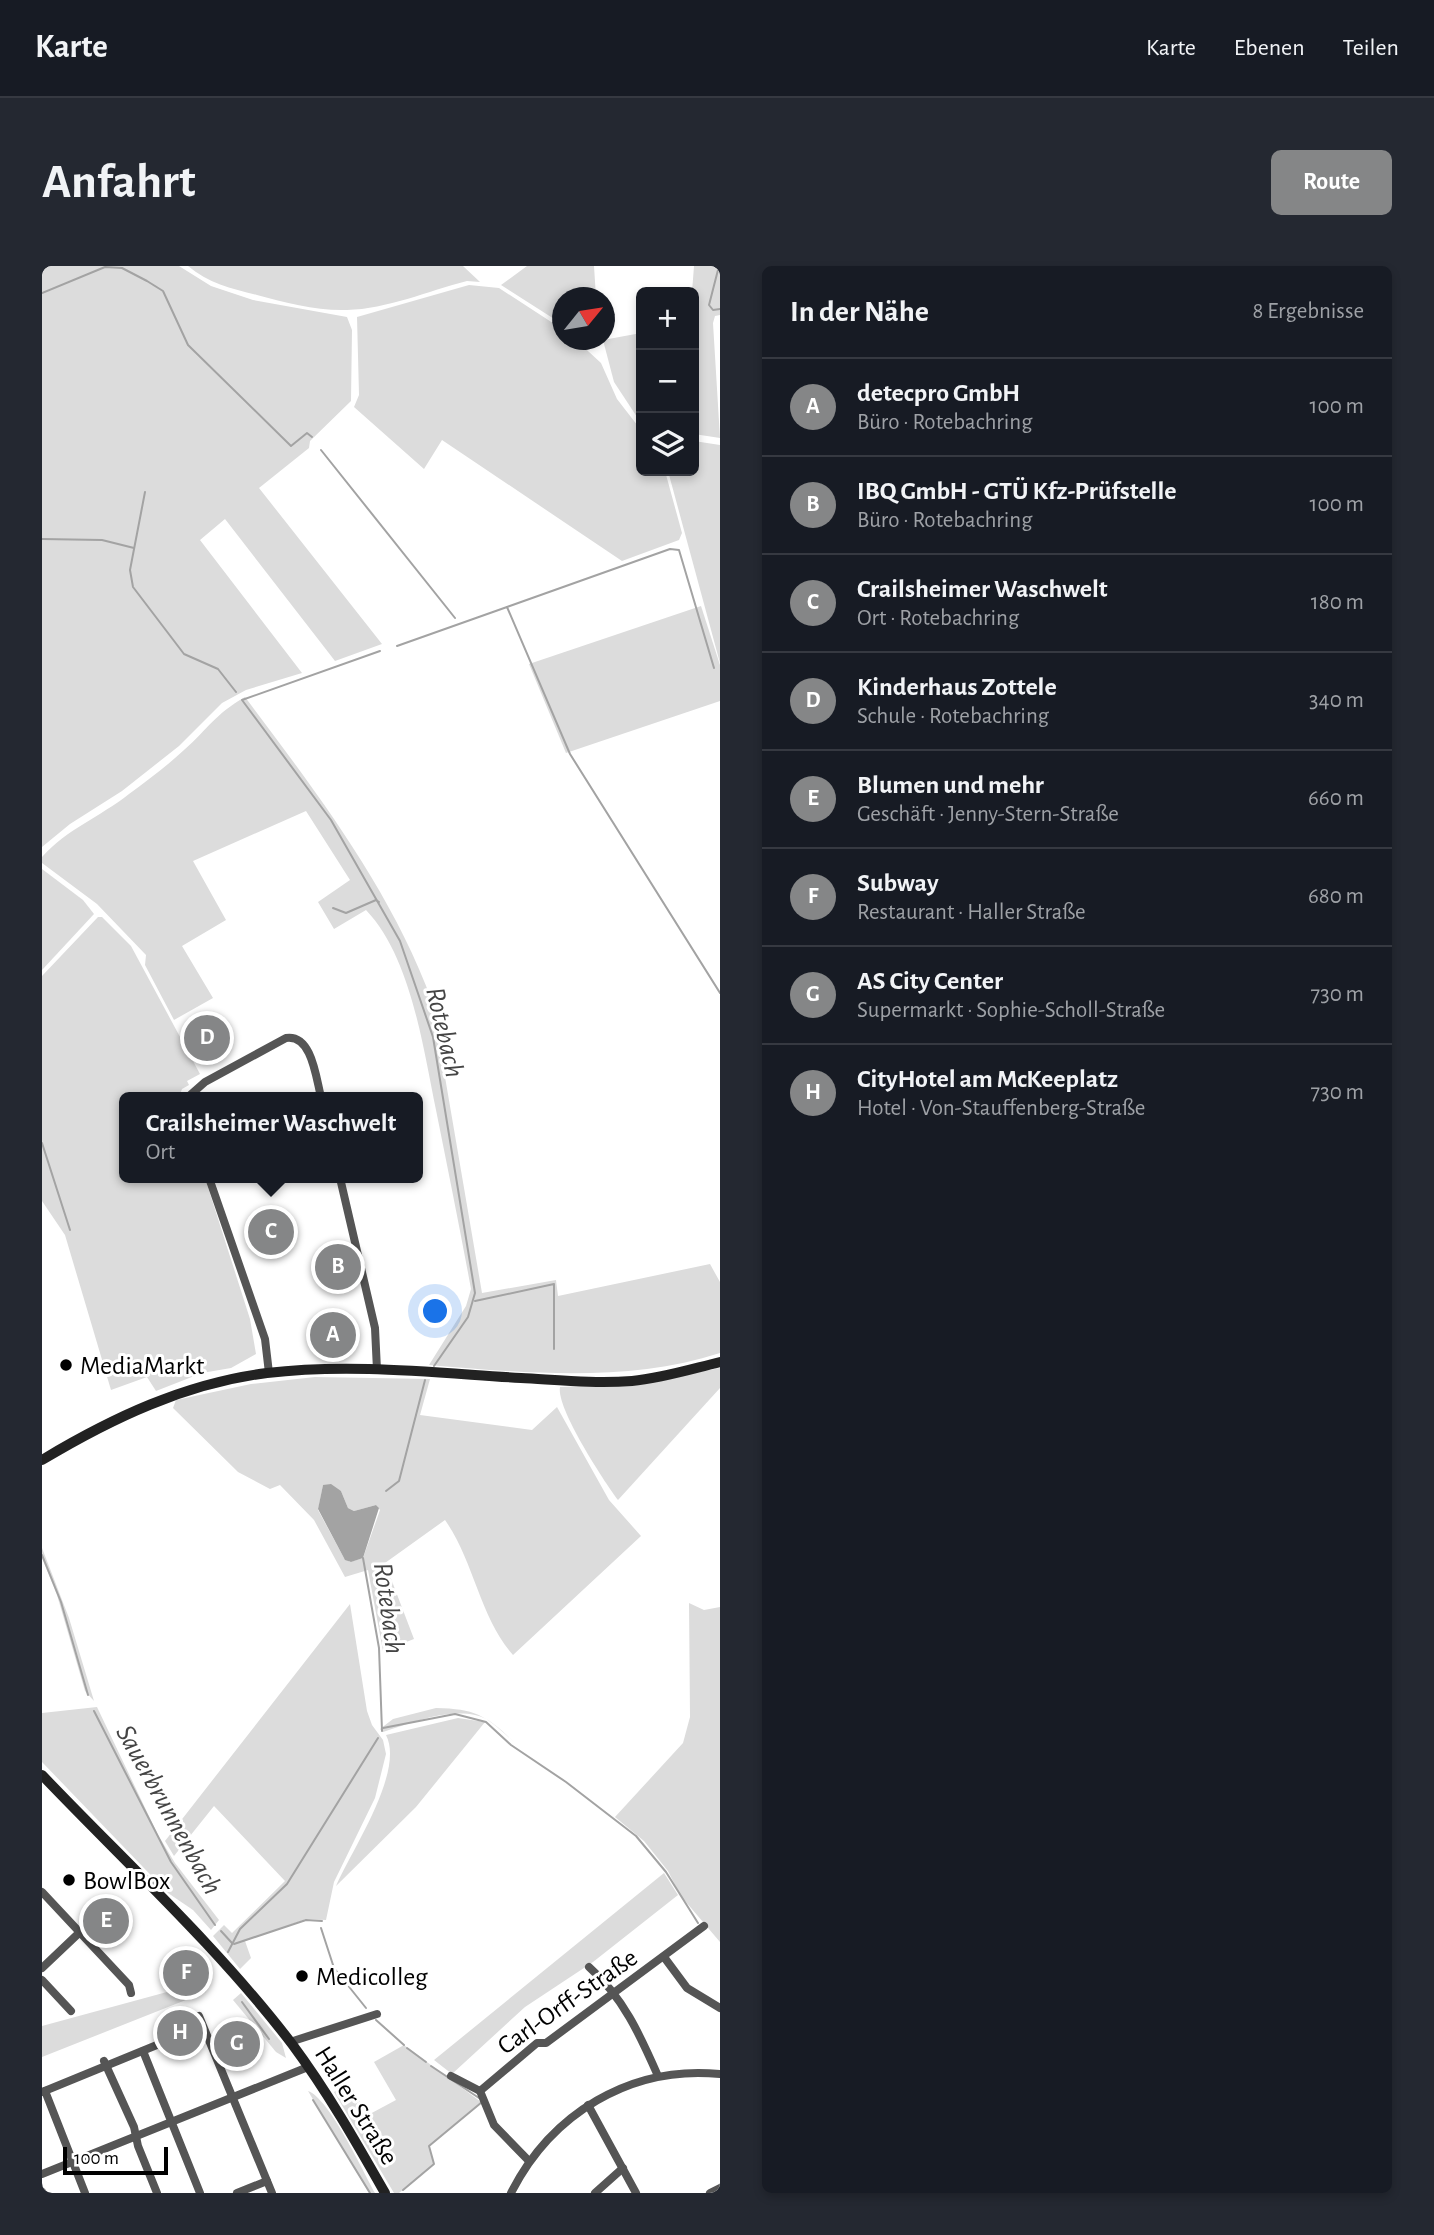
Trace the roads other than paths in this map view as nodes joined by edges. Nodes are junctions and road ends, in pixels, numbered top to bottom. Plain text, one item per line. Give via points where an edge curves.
1 (194, 1092) edge
2 (320, 1092) edge
3 (211, 1183) edge
4 (341, 1183) edge
5 (720, 1362) edge
6 (376, 1370) junction
7 (269, 1373) junction
8 (42, 1460) edge
9 (42, 1775) edge
10 (42, 1892) edge
11 (704, 1926) dead end
12 (80, 1932) junction
13 (664, 1957) junction
14 (589, 1966) dead end
15 (42, 1968) edge
16 (42, 1980) edge
17 (131, 1993) dead end
18 (615, 1993) junction
19 (720, 2007) edge
20 (71, 2011) dead end
21 (377, 2014) dead end
22 (199, 2016) dead end
23 (169, 2040) dead end
24 (290, 2042) junction
25 (143, 2051) junction
26 (106, 2063) junction
27 (308, 2067) junction
28 (720, 2074) edge
29 (452, 2076) dead end
30 (658, 2077) junction
31 (480, 2091) junction
32 (43, 2092) edge
33 (233, 2098) junction
34 (588, 2105) junction
35 (172, 2122) junction
36 (136, 2136) junction
37 (528, 2160) junction
38 (72, 2162) junction
39 (623, 2168) junction
40 (42, 2174) edge
41 (267, 2181) junction
42 (720, 2188) edge
43 (85, 2193) edge
44 (157, 2193) edge
45 (200, 2193) edge
46 (237, 2193) edge
47 (272, 2193) edge
48 (385, 2193) edge
49 (511, 2193) edge
50 (595, 2193) edge
51 (636, 2193) edge
52 (710, 2193) edge

1 - 2 street via 293,1037 309,1053
3 - 7 street via 265,1339
4 - 6 street via 374,1328
5 - 6 main road via 666,1376 587,1382
6 - 7 main road
7 - 8 main road via 211,1384 136,1410
9 - 24 main road, Haller Straße via 219,1959
10 - 12 street
11 - 13 street, Carl-Orff-Straße
12 - 15 street
12 - 17 street via 129,1985
13 - 18 street, Carl-Orff-Straße
13 - 19 street via 687,1988
14 - 18 street
16 - 20 street
18 - 30 street via 634,2022
18 - 31 street, Carl-Orff-Straße via 546,2043 537,2043
21 - 24 street, Haller Straße
22 - 33 street
23 - 25 street
24 - 27 main road, Haller Straße
25 - 26 street
25 - 35 street
26 - 32 street
26 - 36 street
27 - 33 street
27 - 48 main road, Haller Straße
28 - 30 street via 684,2072
29 - 31 street
30 - 34 street via 623,2087
31 - 37 street via 494,2125
32 - 38 street
33 - 35 street
33 - 41 street
34 - 37 street
34 - 39 street
35 - 36 street
35 - 45 street
36 - 38 street
36 - 44 street
37 - 49 street
38 - 40 street
38 - 43 street
39 - 50 street
39 - 51 street
41 - 46 street
41 - 47 street
42 - 52 street

